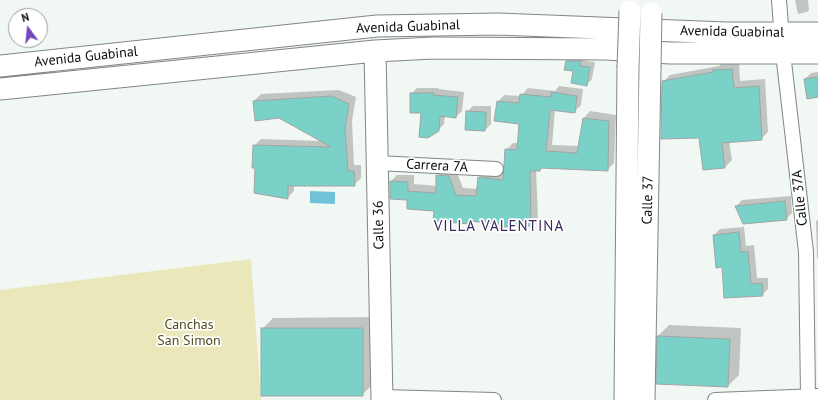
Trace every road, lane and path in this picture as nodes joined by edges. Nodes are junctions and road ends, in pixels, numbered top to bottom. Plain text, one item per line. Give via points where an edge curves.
1 (779, 0) edge
2 (630, 5) edge
3 (651, 6) edge
4 (818, 33) edge
5 (782, 44) junction
6 (375, 50) junction
7 (818, 53) edge
8 (0, 66) edge
9 (0, 90) edge
10 (377, 163) junction
11 (496, 169) dead end
12 (813, 396) edge
13 (382, 399) edge
14 (494, 400) edge
15 (625, 400) edge
16 (644, 400) edge
17 (715, 400) edge

1 - 5 street, Calle 37A
2 - 15 main road, Calle 37, bridge
3 - 16 main road, Calle 37, bridge
4 - 5 main road, Avenida Guabinal
5 - 6 main road, Avenida Guabinal via 670,53 606,49
5 - 7 main road, Avenida Guabinal
5 - 8 main road, Avenida Guabinal via 498,24 377,26
5 - 12 street, Calle 37A via 806,252
6 - 9 main road, Avenida Guabinal
6 - 10 main road, Calle 36
10 - 11 street, Carrera 7A
10 - 13 main road, Calle 36
12 - 17 street
13 - 14 street

